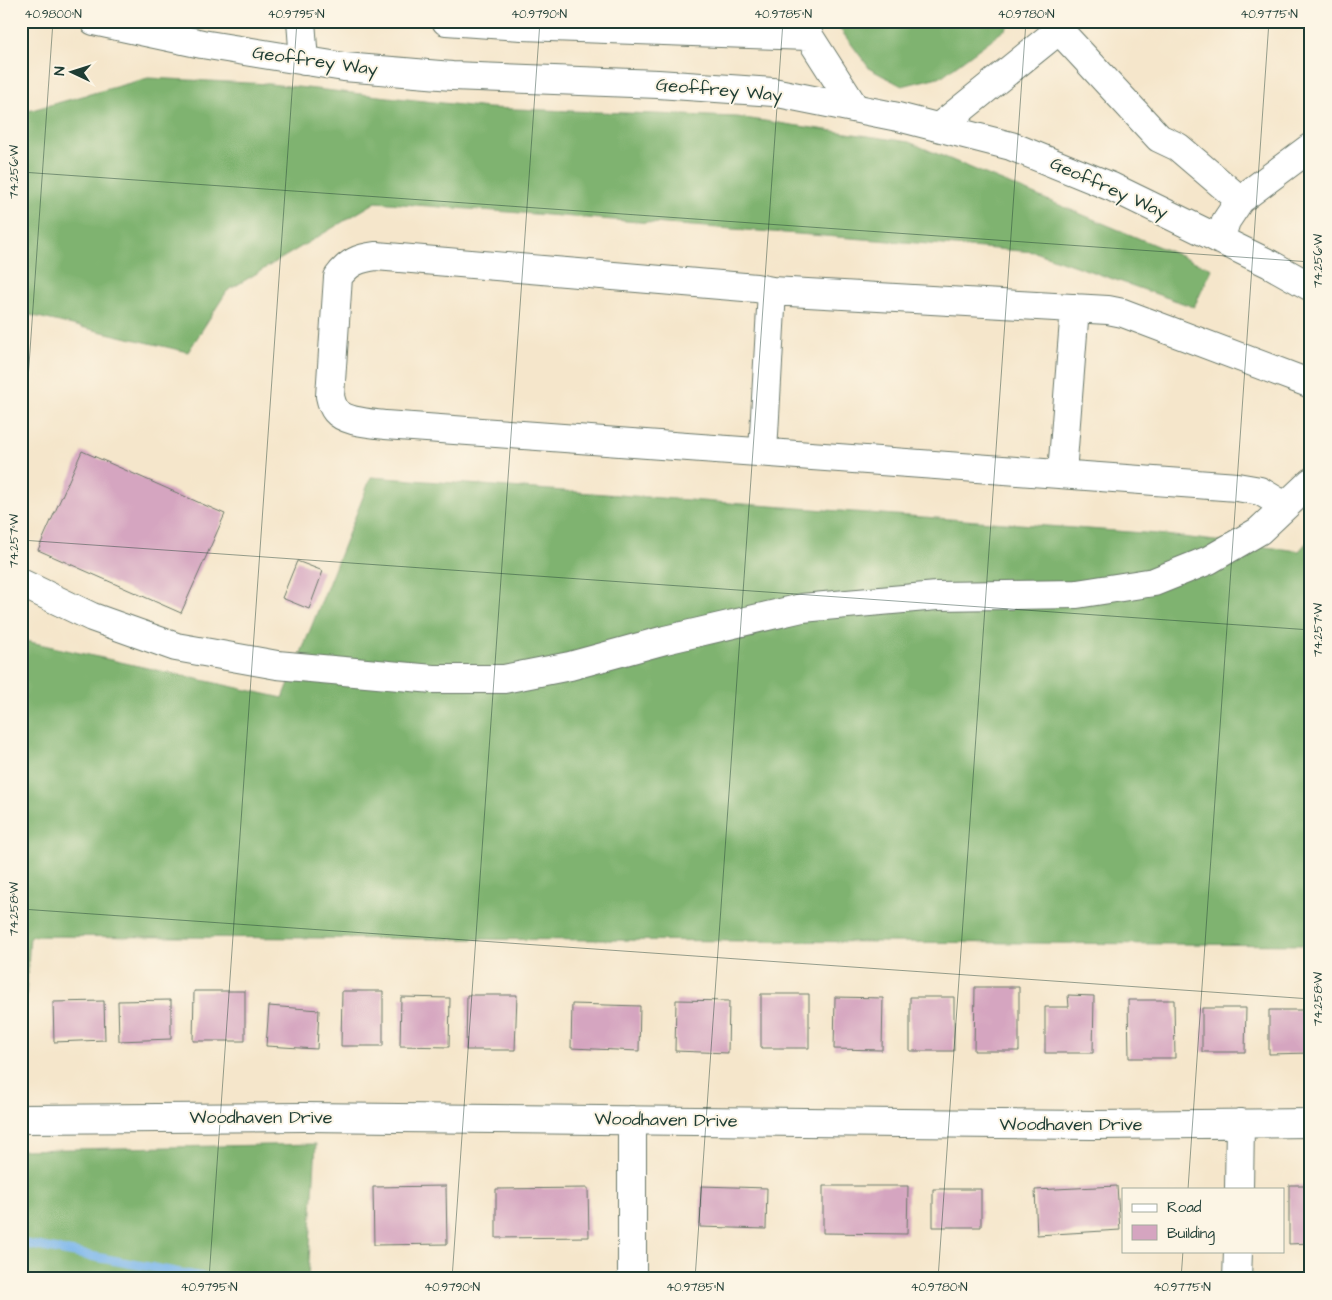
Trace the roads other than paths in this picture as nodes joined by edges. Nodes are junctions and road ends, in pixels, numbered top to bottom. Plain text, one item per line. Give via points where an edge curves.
1 (94, 21) edge
2 (301, 21) edge
3 (446, 21) edge
4 (1056, 25) edge
5 (803, 29) edge
6 (304, 61) junction
7 (855, 108) junction
8 (940, 127) junction
9 (1311, 147) edge
10 (1240, 200) junction
11 (1220, 240) junction
12 (1311, 287) edge
13 (772, 292) junction
14 (1075, 308) junction
15 (1311, 384) edge
16 (763, 452) junction
17 (1062, 473) junction
18 (1311, 482) edge
19 (1285, 506) junction
20 (21, 583) edge
21 (21, 1119) edge
22 (632, 1120) junction
23 (1240, 1123) junction
24 (1311, 1123) edge
25 (1239, 1188) edge
26 (1238, 1252) edge
27 (632, 1279) edge
28 (1237, 1279) edge

1 - 6 street, Geoffrey Way
2 - 6 street
3 - 5 street via 522,26
4 - 8 street
4 - 10 street via 1159,138 1178,147
5 - 7 street
6 - 7 street, Geoffrey Way via 452,76 773,92
7 - 8 street, Geoffrey Way
8 - 11 street, Geoffrey Way via 1011,146 1112,187
9 - 10 street
10 - 11 street via 1226,221
11 - 12 street, Geoffrey Way
13 - 14 street
13 - 16 street
13 - 16 street via 756,288 376,256 362,258 350,264 338,277 330,396 336,411 345,418 385,425
14 - 15 street via 1123,313
14 - 17 street
16 - 17 street
17 - 19 street via 1237,486 1260,491
18 - 19 street
19 - 20 street via 1259,531 1209,560 1154,582 1077,594 937,596 802,608 570,666 504,679 433,679 287,666 176,647 92,617
21 - 22 street, Woodhaven Drive
22 - 23 street, Woodhaven Drive via 1094,1125
22 - 27 street
23 - 24 street, Woodhaven Drive
23 - 25 street
26 - 28 street

